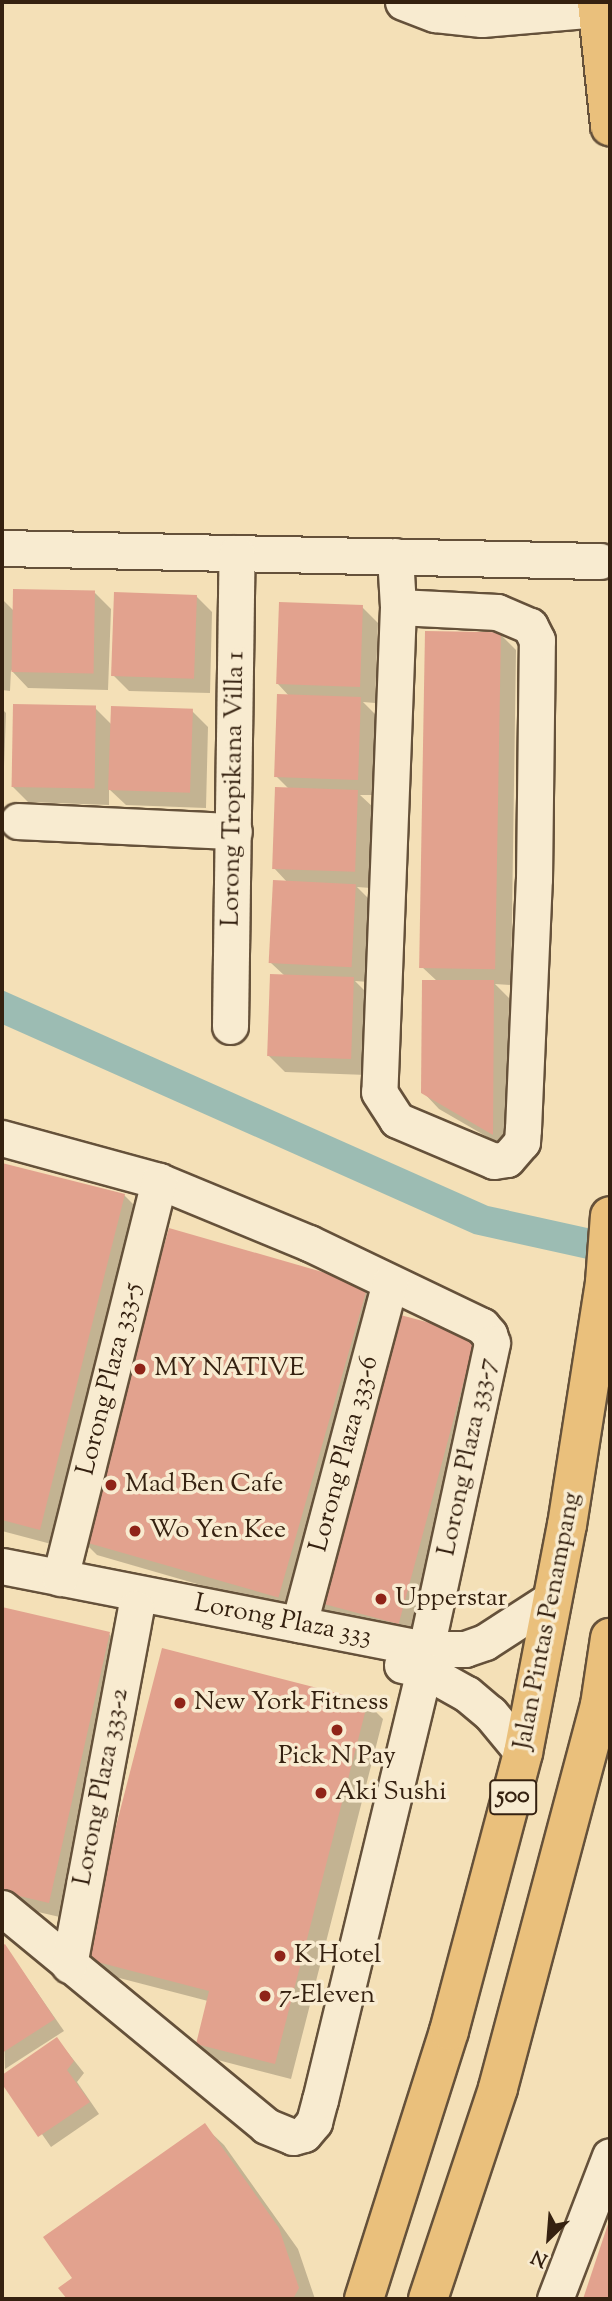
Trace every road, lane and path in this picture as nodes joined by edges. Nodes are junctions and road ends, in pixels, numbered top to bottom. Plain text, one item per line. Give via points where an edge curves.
1 (402, 2) edge
2 (597, 5) edge
3 (480, 10) edge
4 (610, 126) edge
5 (2, 548) edge
6 (237, 553) junction
7 (396, 556) junction
8 (607, 561) edge
9 (398, 607) junction
10 (18, 821) dead end
11 (234, 831) junction
12 (230, 1026) dead end
13 (2, 1138) edge
14 (159, 1181) junction
15 (610, 1216) edge
16 (390, 1283) junction
17 (2, 1566) edge
18 (60, 1578) junction
19 (2, 1579) edge
20 (553, 1598) junction
21 (136, 1608) junction
22 (299, 1624) junction
23 (610, 1638) edge
24 (425, 1660) junction
25 (605, 1702) edge
26 (523, 1753) junction
27 (2, 1908) edge
28 (69, 1965) junction
29 (610, 2156) edge
30 (364, 2299) edge
31 (428, 2299) edge
32 (555, 2299) edge

1 - 3 street via 435,13
2 - 3 street
2 - 4 main road
5 - 6 street
6 - 7 street
6 - 11 street, Lorong Tropikana Villa 1
7 - 8 street
7 - 9 street
9 - 9 street via 497,611 530,626 537,640 534,879 523,1129 522,1142 507,1159 494,1161 397,1120 380,1092
10 - 11 street
11 - 12 street, Lorong Tropikana Villa 1
13 - 14 street, Lorong Plaza 333-7
14 - 16 street, Lorong Plaza 333-7 via 309,1243
14 - 18 street, Lorong Plaza 333-5
15 - 20 main road, Jalan Pintas Penampang / 500 via 605,1282
16 - 22 street, Lorong Plaza 333-6
16 - 24 street, Lorong Plaza 333-7 via 482,1326 492,1343
17 - 18 street, Lorong Plaza 333
18 - 22 street, Lorong Plaza 333
19 - 21 street, Lorong Plaza 333
20 - 24 street, Lorong Plaza 333 via 485,1642
20 - 26 main road, Jalan Pintas Penampang / 500
21 - 24 street, Lorong Plaza 333
21 - 28 street, Lorong Plaza 333-2
22 - 24 street, Lorong Plaza 333
23 - 25 main road, 500
24 - 26 street, Lorong Plaza 333 via 490,1713
24 - 28 street, Lorong Plaza 333-7 via 320,2100 314,2122 304,2134 293,2137 266,2126
25 - 31 main road, 500 via 498,2088
26 - 30 main road, Jalan Pintas Penampang / 500 via 449,2031
27 - 28 street
29 - 32 street

